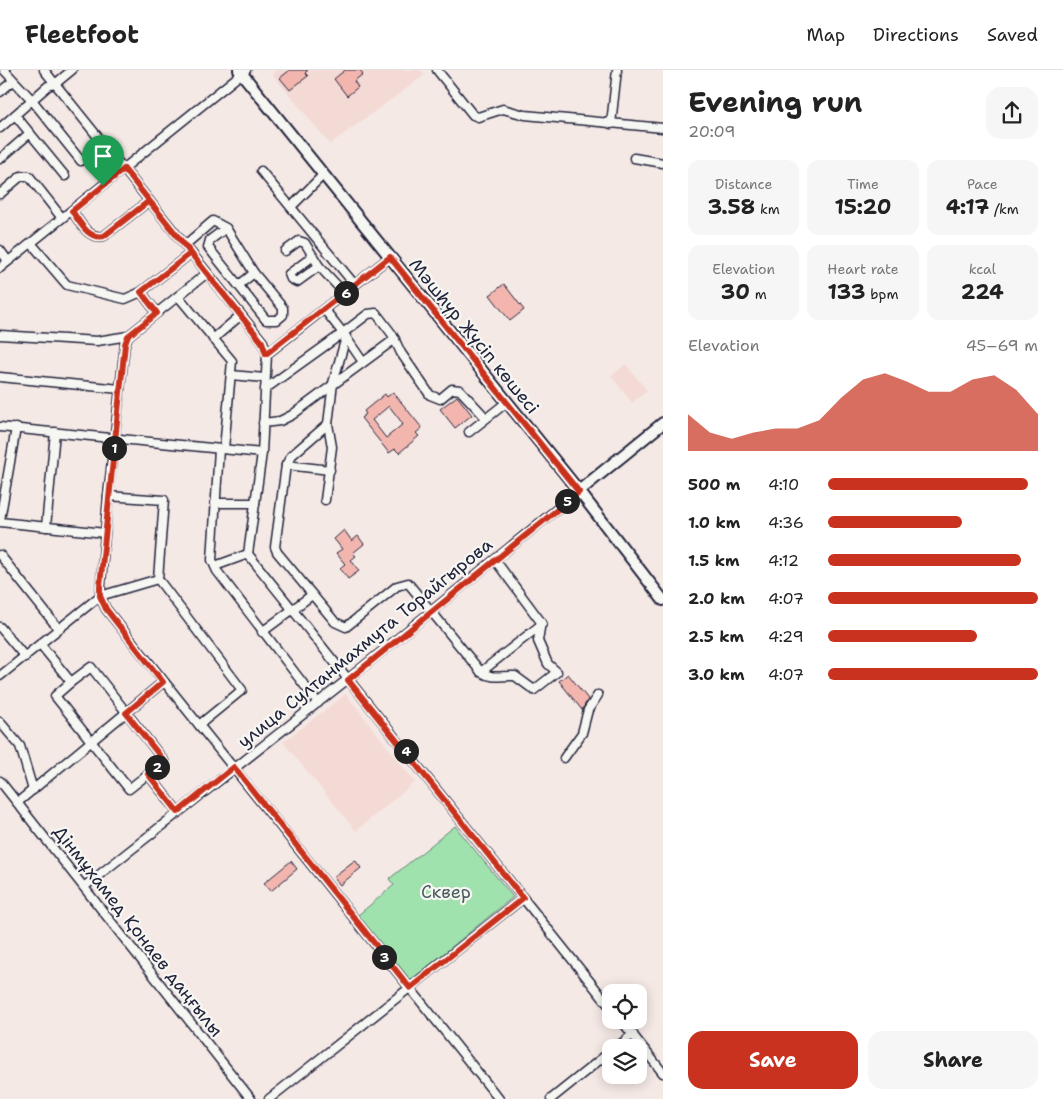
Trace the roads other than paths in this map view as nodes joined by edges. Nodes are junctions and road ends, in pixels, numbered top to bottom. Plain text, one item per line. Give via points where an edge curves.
1 (4, 70) edge
2 (44, 70) edge
3 (72, 70) edge
4 (437, 70) edge
5 (617, 70) edge
6 (242, 71) edge
7 (13, 81) junction
8 (55, 84) junction
9 (0, 92) edge
10 (32, 100) junction
11 (15, 115) junction
12 (611, 124) junction
13 (0, 128) edge
14 (663, 128) edge
15 (30, 133) junction
16 (0, 158) edge
17 (634, 158) dead end
18 (81, 161) dead end
19 (663, 163) edge
20 (124, 169) junction
21 (261, 171) dead end
22 (323, 174) junction
23 (65, 176) dead end
24 (0, 194) edge
25 (149, 201) junction
26 (291, 207) junction
27 (72, 211) junction
28 (62, 218) junction
29 (226, 228) junction
30 (31, 243) junction
31 (185, 245) junction
32 (0, 250) edge
33 (285, 251) dead end
34 (191, 253) junction
35 (312, 257) junction
36 (390, 257) junction
37 (8, 261) junction
38 (319, 266) junction
39 (0, 268) edge
40 (207, 273) junction
41 (254, 273) junction
42 (239, 285) junction
43 (355, 285) junction
44 (141, 292) junction
45 (345, 294) junction
46 (178, 296) junction
47 (324, 309) junction
48 (157, 313) junction
49 (241, 316) junction
50 (0, 335) edge
51 (344, 335) junction
52 (128, 336) junction
53 (214, 339) junction
54 (395, 339) junction
55 (266, 354) junction
56 (363, 362) junction
57 (231, 375) junction
58 (0, 377) edge
59 (265, 378) junction
60 (333, 383) junction
61 (120, 389) junction
62 (265, 389) junction
63 (507, 402) junction
64 (486, 418) junction
65 (663, 422) edge
66 (263, 423) junction
67 (328, 424) junction
68 (0, 427) edge
69 (16, 428) junction
70 (55, 432) junction
71 (470, 432) dead end
72 (115, 438) junction
73 (222, 449) junction
74 (262, 453) junction
75 (286, 465) junction
76 (330, 470) junction
77 (3, 484) edge
78 (579, 492) junction
79 (108, 496) junction
80 (325, 500) dead end
81 (215, 503) junction
82 (255, 503) junction
83 (0, 521) edge
84 (46, 527) junction
85 (105, 533) junction
86 (248, 554) junction
87 (0, 555) edge
88 (495, 560) junction
89 (215, 566) junction
90 (158, 579) junction
91 (312, 595) junction
92 (100, 596) junction
93 (663, 600) edge
94 (293, 610) junction
95 (432, 612) junction
96 (542, 624) junction
97 (0, 627) edge
98 (58, 628) junction
99 (262, 632) junction
100 (41, 645) junction
101 (25, 657) junction
102 (481, 672) junction
103 (0, 676) edge
104 (348, 680) junction
105 (71, 682) junction
106 (163, 682) junction
107 (598, 695) dead end
108 (318, 703) junction
109 (126, 713) junction
110 (0, 722) edge
111 (199, 725) junction
112 (92, 741) junction
113 (564, 758) dead end
114 (234, 767) junction
115 (148, 774) junction
116 (0, 781) edge
117 (33, 790) junction
118 (18, 802) junction
119 (178, 812) junction
120 (85, 886) junction
121 (523, 898) junction
122 (410, 988) junction
123 (602, 997) edge
124 (628, 1029) edge
125 (632, 1034) junction
126 (626, 1039) edge
127 (602, 1058) edge
128 (663, 1073) edge
129 (251, 1099) edge
130 (269, 1099) edge
131 (499, 1099) edge
132 (551, 1099) edge

1 - 7 street
2 - 8 street
3 - 8 street
4 - 12 street via 478,117 503,109 524,115
5 - 12 street
6 - 20 street
6 - 22 main road, Мәшһүр Жүсіп көшесі
7 - 9 street
7 - 10 street
8 - 10 street
8 - 20 street
10 - 11 street
10 - 18 street
11 - 13 street
11 - 15 street
12 - 14 street
15 - 16 street
15 - 23 street
17 - 19 street
20 - 25 street
20 - 27 street
21 - 26 street
22 - 26 street
22 - 36 main road, Мәшһүр Жүсіп көшесі
24 - 28 street via 21,176 28,176
25 - 27 street via 97,238 91,236
25 - 31 street
26 - 43 street
27 - 28 street
28 - 30 street
29 - 31 street via 213,221
29 - 41 street
29 - 42 street via 210,240 208,247
30 - 37 street
30 - 44 street via 67,285 125,299
31 - 34 street
32 - 37 street
33 - 35 street via 302,241
34 - 40 street
34 - 44 street
35 - 38 street
35 - 38 street via 289,274 291,280 297,282
36 - 43 street
36 - 63 main road, Мәшһүр Жүсіп көшесі
37 - 39 street
38 - 45 street
40 - 46 street
40 - 49 street
41 - 42 street
41 - 42 street via 283,308 283,315 277,320 266,320
43 - 45 street
44 - 48 street
45 - 47 street
46 - 48 street
46 - 53 street
47 - 51 street
47 - 55 street
48 - 52 street
49 - 53 street
49 - 55 street via 262,342
50 - 52 street via 97,341
51 - 54 street via 372,312
51 - 56 street
51 - 60 street
51 - 62 street
52 - 61 street
53 - 57 street via 232,361
54 - 56 street
54 - 64 street via 430,395 440,399 452,389 460,390
55 - 59 street
56 - 60 street
57 - 59 street
57 - 73 street
58 - 61 street
59 - 62 street
60 - 66 street via 280,422
60 - 67 street
61 - 72 street
62 - 66 street
63 - 64 street
63 - 78 main road, Мәшһүр Жүсіп көшесі
64 - 71 street
65 - 78 main road, улица Султанмахмута Торайгырова
66 - 74 street
67 - 75 street via 291,456
67 - 76 street via 332,447
68 - 69 street
69 - 70 street
69 - 77 street
70 - 72 street
70 - 84 street
72 - 73 street
72 - 79 street
73 - 74 street
73 - 81 street
74 - 82 street
75 - 76 street
75 - 91 street via 275,548
76 - 80 street
77 - 83 street
78 - 88 street, улица Султанмахмута Торайгырова
78 - 93 main road, Мәшһүр Жүсіп көшесі
79 - 85 street
79 - 90 street via 164,500
81 - 82 street
81 - 89 street via 212,560
82 - 86 street
83 - 84 street
84 - 85 street
85 - 92 street
86 - 89 street
86 - 94 street
87 - 98 street
88 - 95 street, улица Султанмахмута Торайгырова
88 - 96 street
89 - 99 street
90 - 92 street
90 - 111 street via 242,690
91 - 94 street
91 - 95 street via 335,622 346,628 402,584 412,586
92 - 98 street
92 - 106 street via 106,609
94 - 99 street
94 - 104 street
95 - 102 street
95 - 104 street, улица Султанмахмута Торайгырова
96 - 102 street
96 - 102 street via 538,643 548,664 557,672 548,681 534,690 516,676 489,677
97 - 101 street
98 - 100 street
99 - 108 street
100 - 101 street
100 - 105 street
101 - 103 street
104 - 108 street, улица Султанмахмута Торайгырова
104 - 121 street
105 - 109 street via 91,667
105 - 112 street via 55,696
106 - 109 street
106 - 111 street
107 - 113 street via 588,710 582,733
108 - 114 street, улица Султанмахмута Торайгырова
109 - 112 street
109 - 115 street via 164,761
110 - 117 street via 20,746
111 - 114 street
112 - 115 street via 129,789
112 - 117 street
114 - 119 street, улица Султанмахмута Торайгырова
114 - 122 street
115 - 119 street
116 - 118 street, Дінмұхамед Қонаев даңғылы
117 - 118 street
118 - 120 street, Дінмұхамед Қонаев даңғылы
119 - 120 street, улица Султанмахмута Торайгырова
120 - 129 street, Дінмұхамед Қонаев даңғылы
121 - 122 street
121 - 123 street
122 - 130 street
122 - 131 street
124 - 125 street
125 - 126 street
125 - 128 street
127 - 132 street

